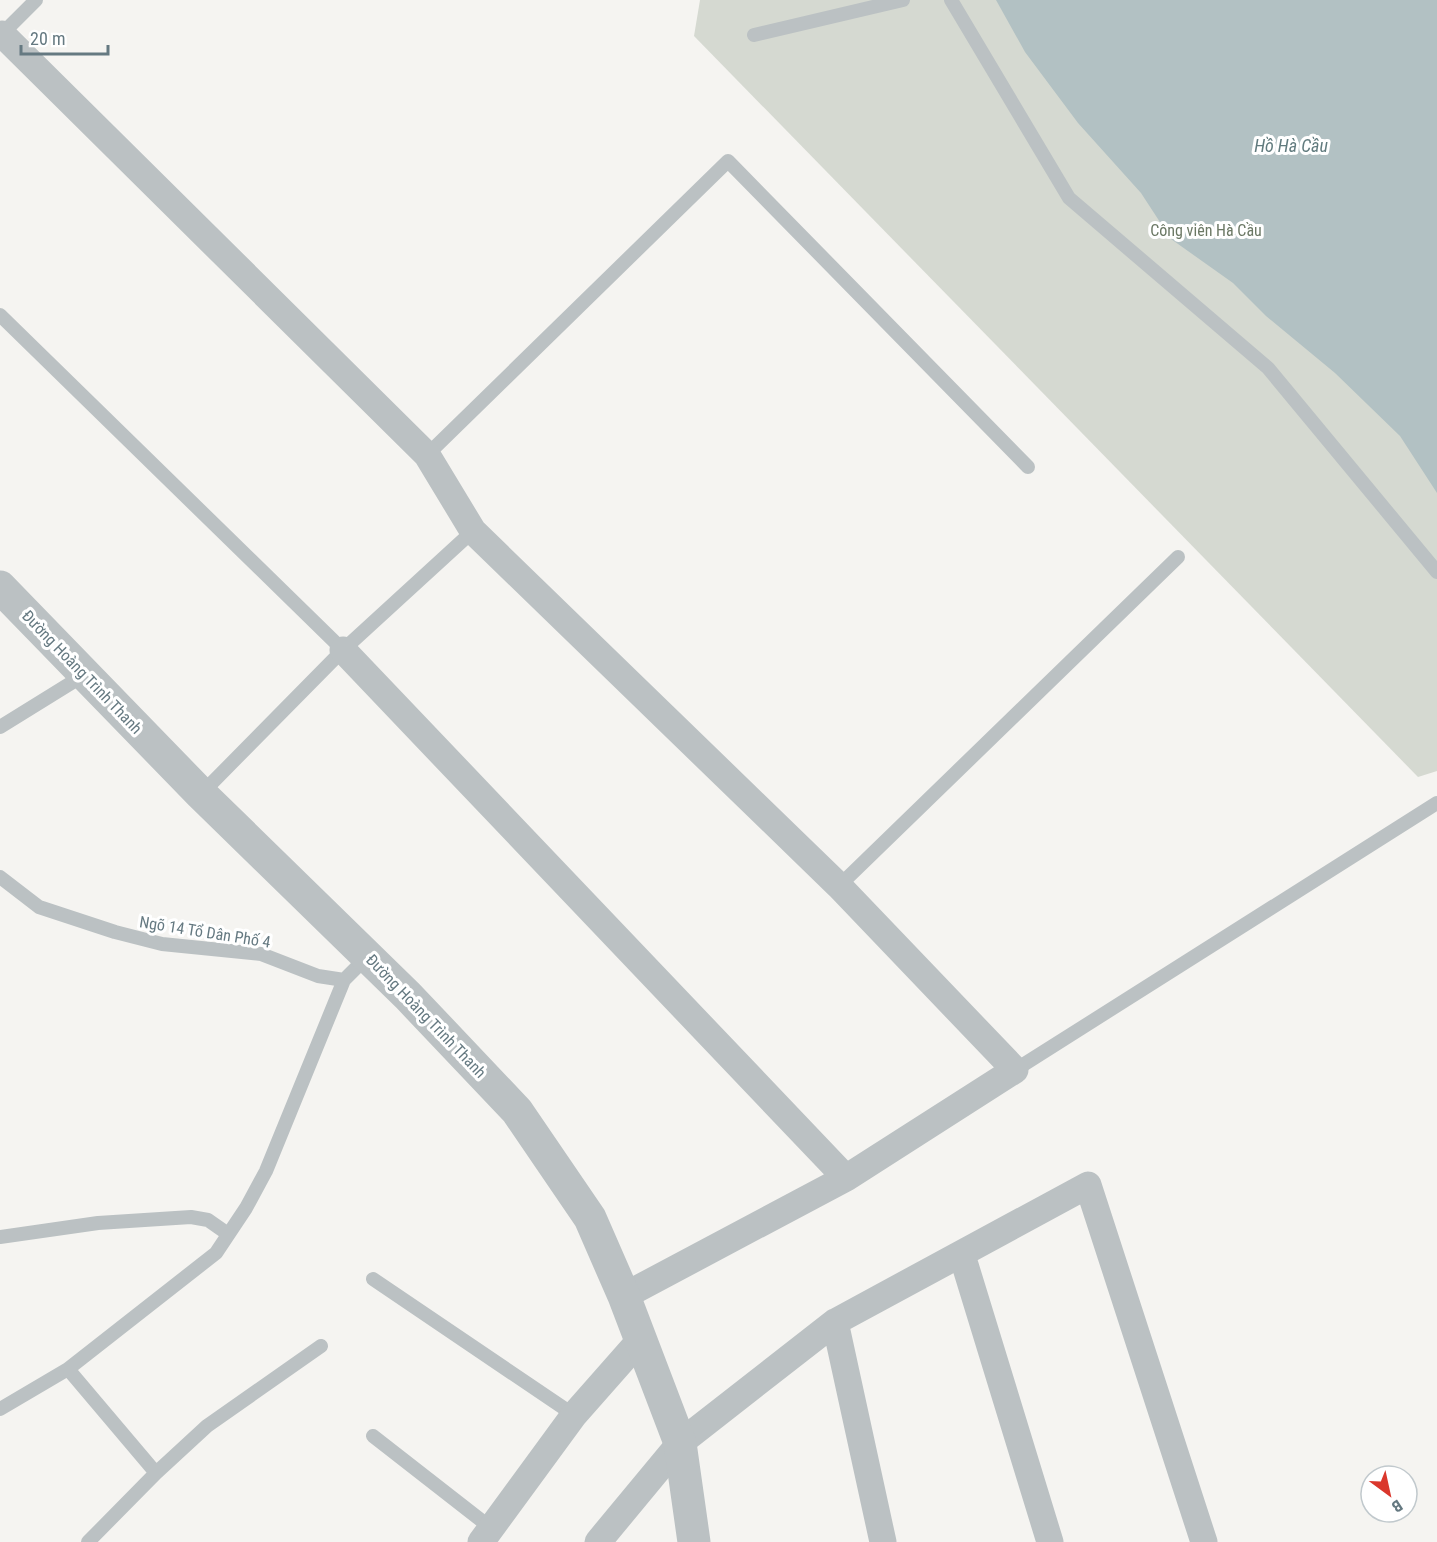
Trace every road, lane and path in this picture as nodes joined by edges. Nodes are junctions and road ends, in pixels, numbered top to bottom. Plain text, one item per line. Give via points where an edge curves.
1 (36, 0) edge
2 (903, 0) edge
3 (951, 0) edge
4 (1, 35) edge
5 (754, 35) dead end
6 (0, 315) edge
7 (427, 455) junction
8 (1028, 467) dead end
9 (473, 531) junction
10 (1178, 558) dead end
11 (1437, 572) edge
12 (0, 587) edge
13 (343, 650) junction
14 (84, 675) junction
15 (0, 727) edge
16 (201, 794) junction
17 (1437, 803) edge
18 (0, 877) edge
19 (839, 886) junction
20 (368, 956) junction
21 (344, 980) junction
22 (1015, 1070) junction
23 (846, 1178) junction
24 (228, 1234) junction
25 (0, 1237) edge
26 (962, 1255) junction
27 (373, 1279) dead end
28 (624, 1296) junction
29 (835, 1322) junction
30 (641, 1339) junction
31 (321, 1346) dead end
32 (68, 1369) junction
33 (0, 1409) edge
34 (574, 1415) junction
35 (373, 1436) dead end
36 (680, 1443) junction
37 (156, 1473) junction
38 (486, 1535) edge
39 (88, 1542) edge
40 (598, 1542) edge
41 (694, 1542) edge
42 (883, 1542) edge
43 (1050, 1542) edge
44 (1204, 1542) edge

1 - 4 lane
2 - 5 lane
3 - 11 lane via 1069,198 1268,368
4 - 7 street
6 - 13 lane
7 - 8 lane via 729,161
7 - 9 street
9 - 13 lane
9 - 19 street
10 - 19 lane
12 - 14 street, Đường Hoàng Trình Thanh
13 - 16 lane
13 - 23 street
14 - 15 lane
14 - 16 street, Đường Hoàng Trình Thanh
16 - 20 street, Đường Hoàng Trình Thanh
17 - 22 lane
18 - 21 lane, Ngõ 14 Tổ Dân Phố 4 via 39,907 115,932 162,944 261,954 318,976
19 - 22 street
20 - 21 lane
20 - 28 street, Đường Hoàng Trình Thanh via 517,1111 590,1218
21 - 24 lane via 266,1171
22 - 23 street
23 - 28 street
24 - 25 lane via 207,1220 191,1217 98,1223
24 - 32 lane via 216,1253
26 - 29 street
26 - 43 street
26 - 44 street via 1088,1185
27 - 34 lane
28 - 30 street, Đường Hoàng Trình Thanh
29 - 36 street
29 - 42 street
30 - 34 street
30 - 36 street, Đường Hoàng Trình Thanh
31 - 37 lane via 207,1426
32 - 33 lane
32 - 37 lane
34 - 38 street
35 - 38 lane
36 - 40 street
36 - 41 street, Đường Hoàng Trình Thanh
37 - 39 lane

